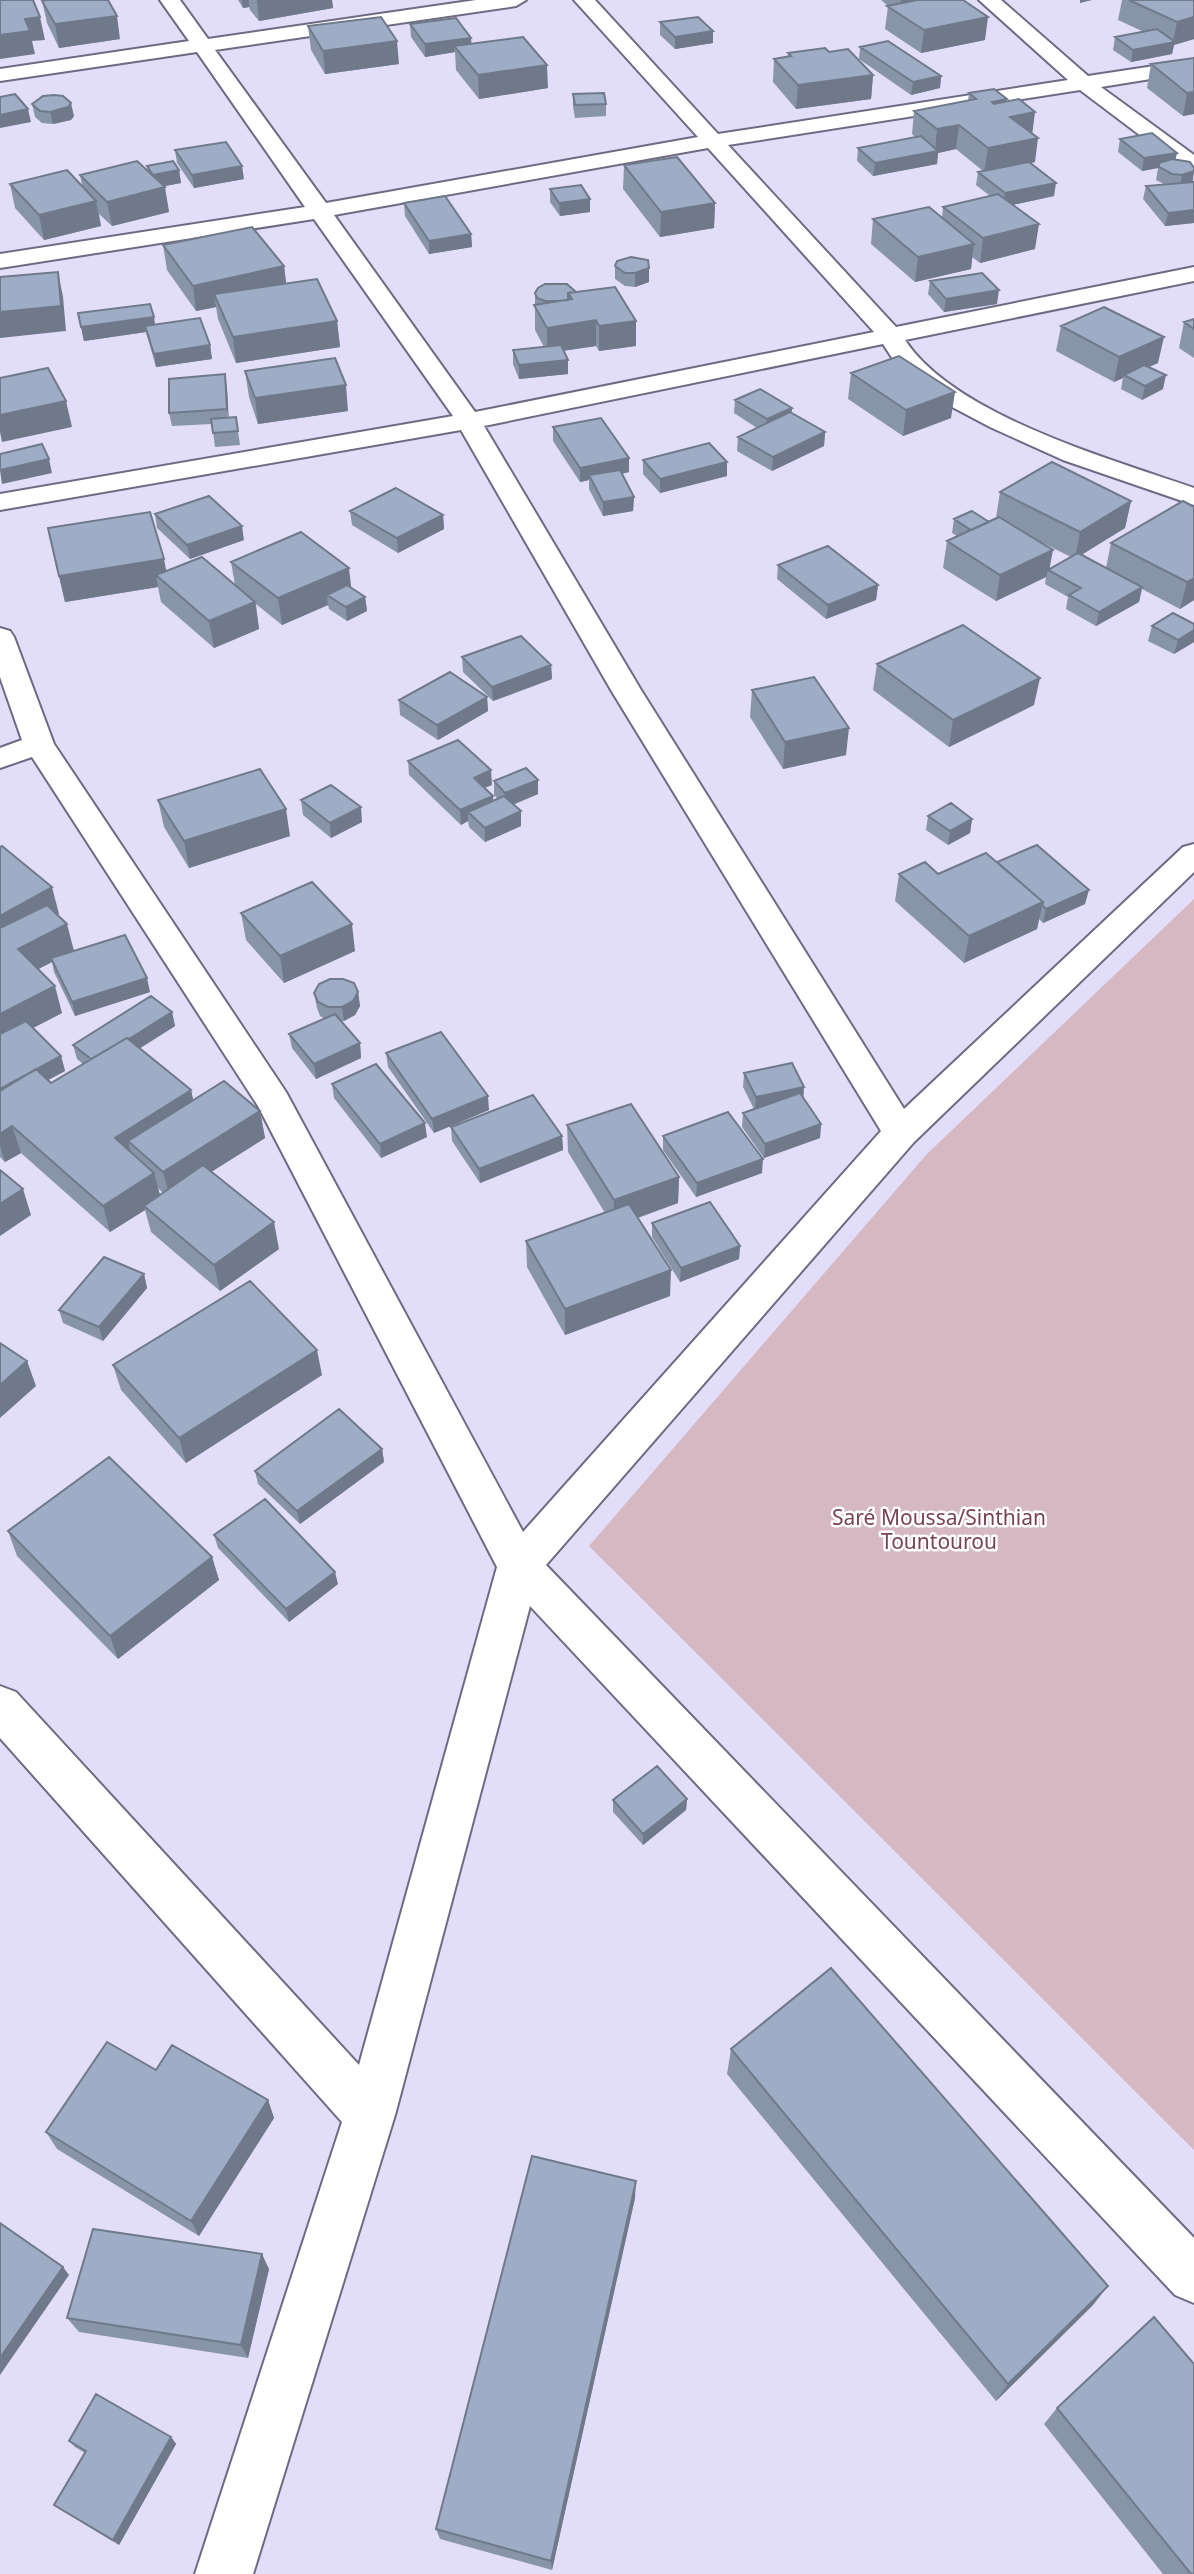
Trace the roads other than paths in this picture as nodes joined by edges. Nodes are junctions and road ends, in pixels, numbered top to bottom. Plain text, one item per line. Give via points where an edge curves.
1 (170, 0) edge
2 (516, 0) edge
3 (584, 0) edge
4 (989, 0) edge
5 (202, 46) junction
6 (1194, 66) edge
7 (0, 75) edge
8 (1086, 85) junction
9 (713, 141) junction
10 (1194, 165) edge
11 (320, 211) junction
12 (0, 261) edge
13 (1194, 274) edge
14 (889, 334) junction
15 (469, 421) junction
16 (1194, 497) edge
17 (0, 502) edge
18 (0, 637) edge
19 (39, 744) junction
20 (0, 759) edge
21 (1194, 854) edge
22 (901, 1133) junction
23 (519, 1566) junction
24 (0, 1706) edge
25 (370, 2115) junction
26 (1194, 2276) edge
27 (224, 2574) edge

1 - 5 street
2 - 5 street
3 - 9 street
4 - 8 street
5 - 7 street
5 - 11 street
6 - 8 street
8 - 9 street
8 - 10 street
9 - 11 street
9 - 14 street
11 - 12 street
11 - 15 street
13 - 14 street
14 - 15 street
14 - 16 street via 909,365 948,395 1072,454
15 - 17 street
15 - 22 street via 634,702
18 - 19 street
19 - 20 street
19 - 23 street via 274,1101
21 - 22 street
22 - 23 street
23 - 25 street
23 - 26 street
24 - 25 street
25 - 27 street

